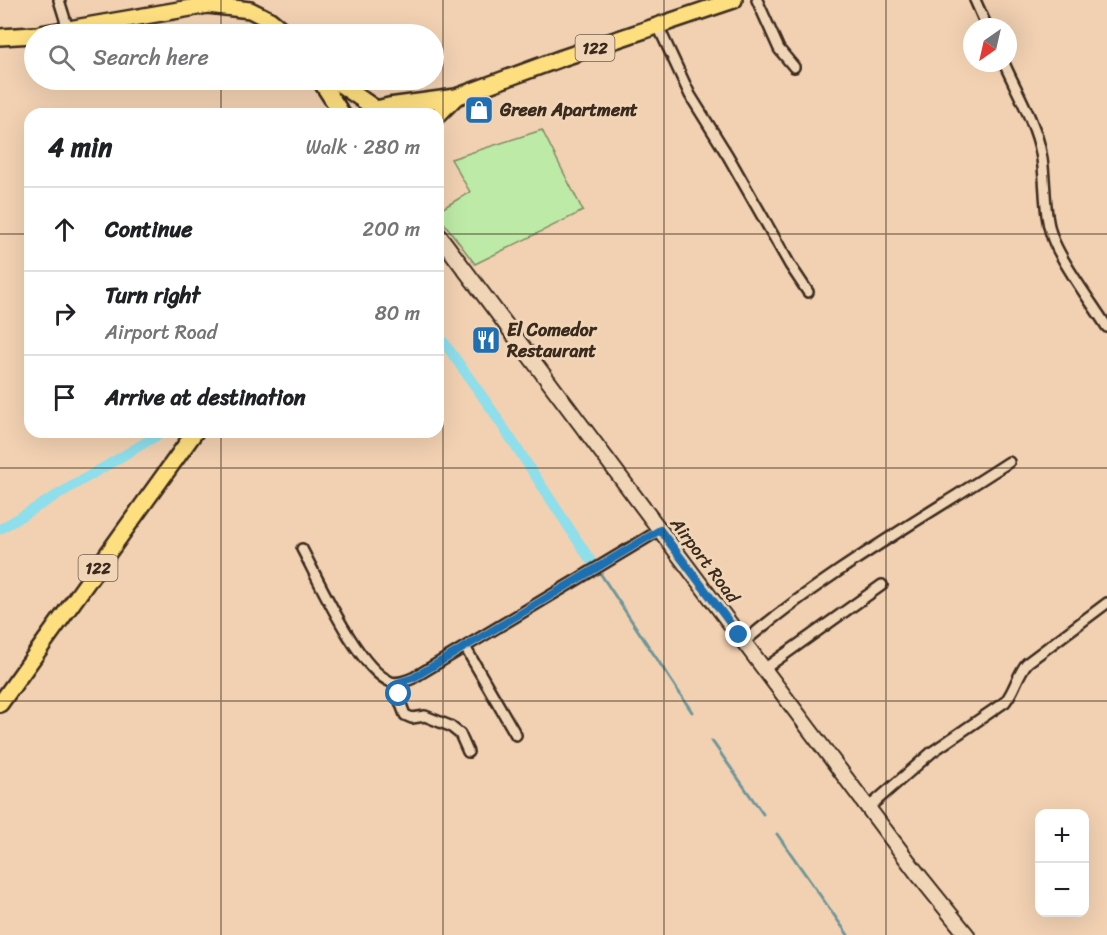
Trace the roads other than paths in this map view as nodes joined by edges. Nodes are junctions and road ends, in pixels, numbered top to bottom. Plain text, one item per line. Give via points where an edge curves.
1 (59, 0) edge
2 (734, 0) edge
3 (757, 0) edge
4 (975, 0) edge
5 (233, 4) edge
6 (983, 18) edge
7 (66, 24) edge
8 (99, 24) edge
9 (275, 24) edge
10 (658, 27) junction
11 (24, 36) edge
12 (0, 37) edge
13 (794, 67) dead end
14 (1008, 72) edge
15 (326, 90) edge
16 (350, 90) edge
17 (456, 97) junction
18 (338, 108) edge
19 (379, 108) edge
20 (399, 108) edge
21 (444, 109) edge
22 (444, 242) edge
23 (808, 292) dead end
24 (1107, 327) edge
25 (191, 438) edge
26 (1009, 462) dead end
27 (660, 530) junction
28 (302, 549) dead end
29 (882, 585) dead end
30 (1107, 603) edge
31 (744, 642) junction
32 (465, 647) junction
33 (764, 669) junction
34 (400, 682) junction
35 (0, 704) edge
36 (516, 735) dead end
37 (468, 752) dead end
38 (868, 808) junction
39 (967, 935) edge

1 - 7 street
2 - 10 main road, 122
3 - 13 street via 779,49
4 - 6 street
5 - 8 main road via 183,8
5 - 9 main road
10 - 17 main road, 122
10 - 23 street via 690,95
11 - 12 main road
14 - 24 street via 1041,151 1048,218 1056,244
15 - 18 main road
16 - 19 main road
17 - 20 main road, 122
17 - 21 main road, 122
22 - 27 main road, Airport Road
25 - 35 main road, 122
26 - 31 street via 840,570
27 - 31 main road, Airport Road
27 - 32 street
28 - 34 street via 354,645 382,676
29 - 33 street
30 - 38 street via 1026,663 1005,702 932,752
31 - 33 main road, Airport Road
32 - 34 street
32 - 36 street
33 - 38 main road, Airport Road
34 - 37 street via 399,699 405,715 425,716 450,726 460,734
38 - 39 main road, Airport Road

